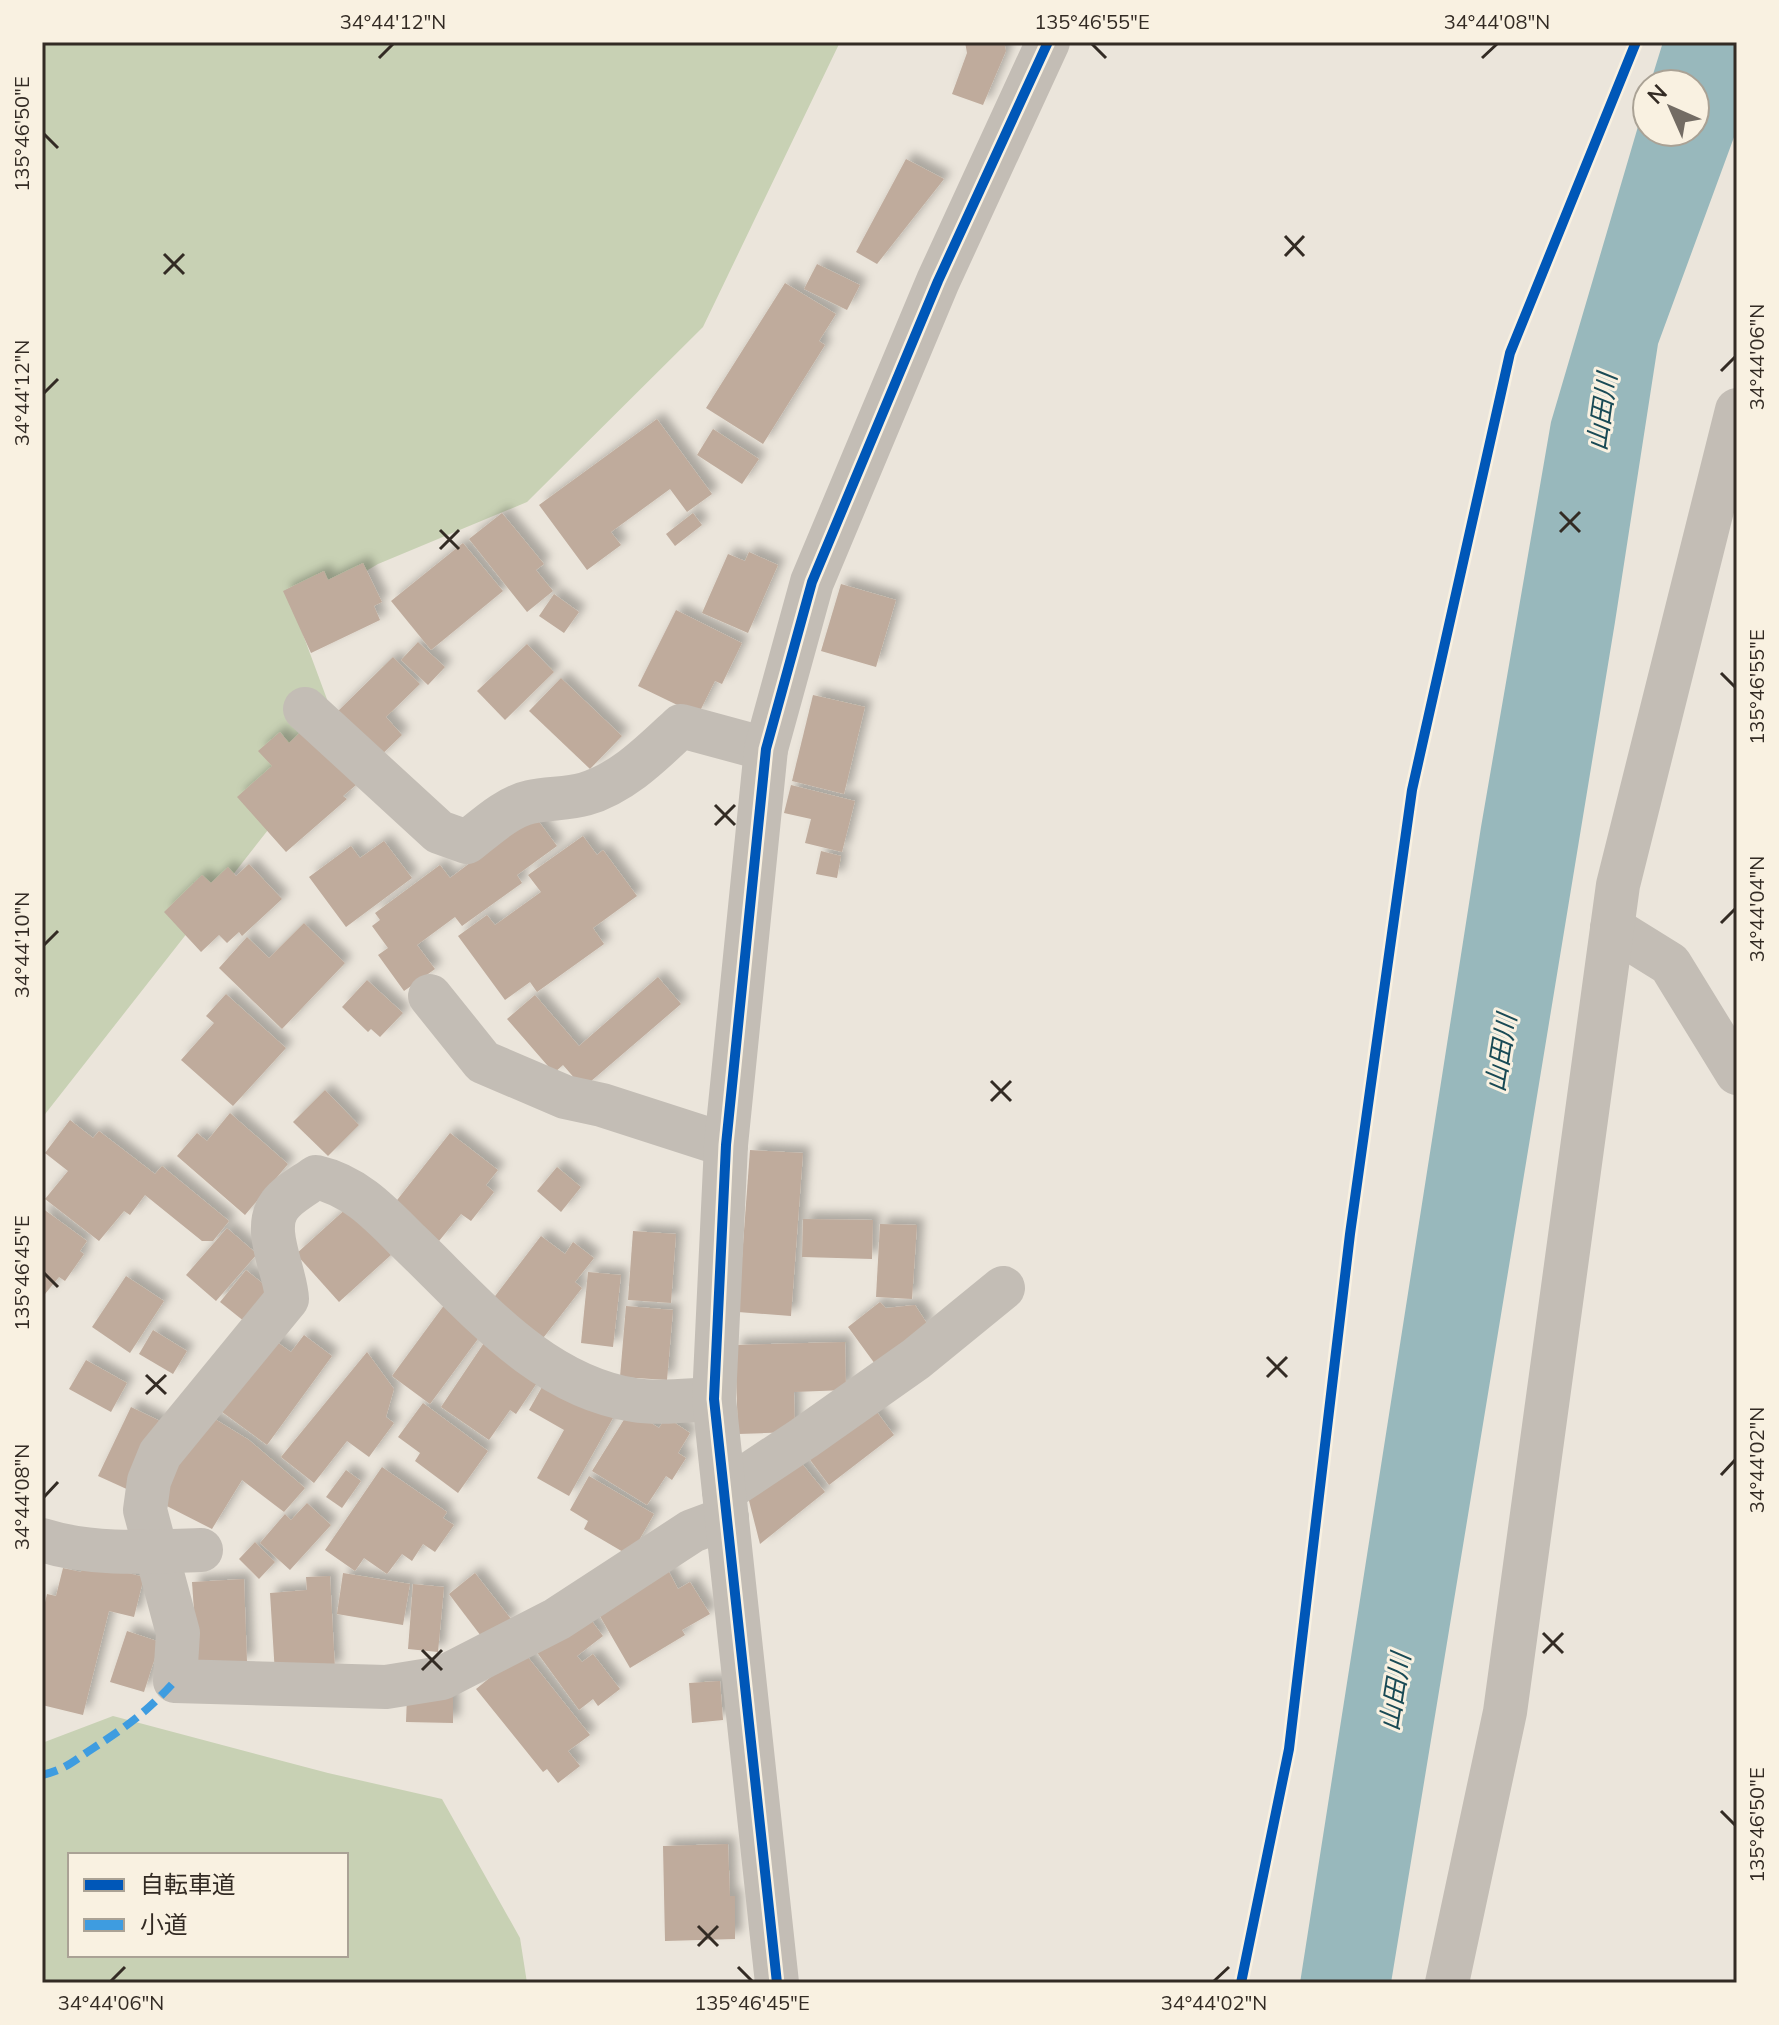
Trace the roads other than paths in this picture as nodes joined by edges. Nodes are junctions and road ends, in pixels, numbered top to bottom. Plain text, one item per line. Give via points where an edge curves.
1 (1048, 42) edge
2 (1737, 410) edge
3 (305, 709) dead end
4 (766, 749) junction
5 (1612, 928) junction
6 (430, 996) dead end
7 (1737, 1073) edge
8 (726, 1145) junction
9 (1003, 1288) dead end
10 (714, 1399) junction
11 (725, 1504) junction
12 (42, 1540) edge
13 (201, 1550) dead end
14 (158, 1552) junction
15 (777, 1983) edge
16 (1447, 1983) edge

1 - 4 street via 938,281 812,582
2 - 5 street via 1618,885
3 - 4 street via 439,832 467,842 526,803 587,794 615,779 681,726
4 - 8 street
5 - 7 street via 1670,964
5 - 16 street via 1505,1712
6 - 8 street via 483,1062 565,1097
8 - 10 street
9 - 11 street
10 - 11 street
10 - 14 street via 637,1401 594,1391 546,1367 364,1199 316,1177 280,1205 272,1222 287,1299 160,1454 145,1510
11 - 14 street via 557,1619 442,1678 386,1687 175,1681 178,1633
11 - 15 street
12 - 14 street via 66,1548
13 - 14 street

